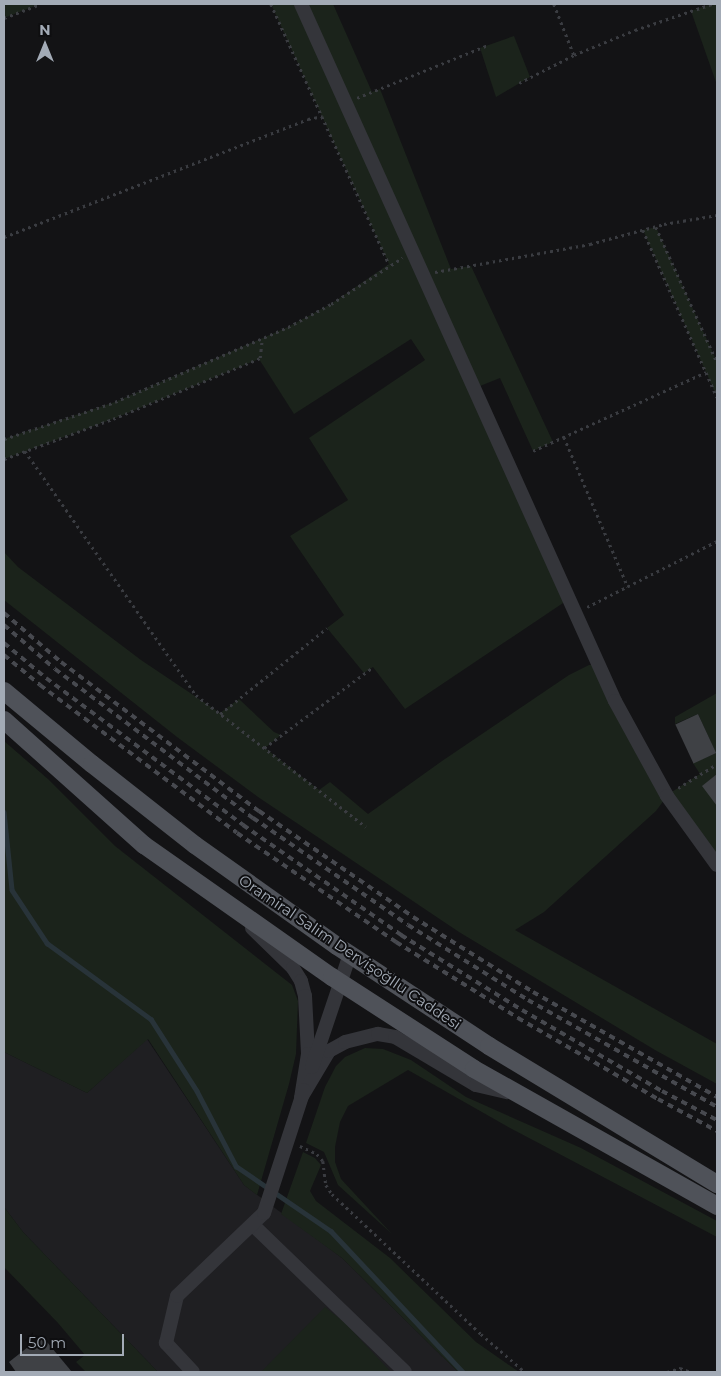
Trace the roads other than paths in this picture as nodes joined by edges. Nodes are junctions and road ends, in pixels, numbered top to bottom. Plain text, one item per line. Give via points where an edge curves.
1 (302, 4) edge
2 (4, 691) edge
3 (4, 720) edge
4 (717, 865) edge
5 (226, 903) junction
6 (350, 954) junction
7 (340, 982) junction
8 (518, 1094) junction
9 (301, 1098) junction
10 (717, 1184) edge
11 (717, 1206) edge
12 (253, 1225) junction
13 (193, 1372) edge
14 (405, 1372) edge

1 - 4 street via 614,700 667,796
2 - 6 main road, Oramiral Salim Dervişoğllu Caddesi via 195,845
3 - 5 main road, Oramiral Salim Dervişoğllu Caddesi via 144,845
5 - 7 main road, Oramiral Salim Dervişoğllu Caddesi
5 - 9 street via 293,968 301,981 306,996 308,1034
6 - 7 street
6 - 10 main road, Oramiral Salim Dervişoğllu Caddesi via 489,1046
7 - 8 main road, Oramiral Salim Dervişoğllu Caddesi
7 - 9 street
8 - 9 street via 476,1085 395,1037 378,1034 353,1039 329,1051
8 - 11 main road, Oramiral Salim Dervişoğllu Caddesi
9 - 12 street via 264,1213
12 - 13 street via 177,1296 166,1343
12 - 14 street

